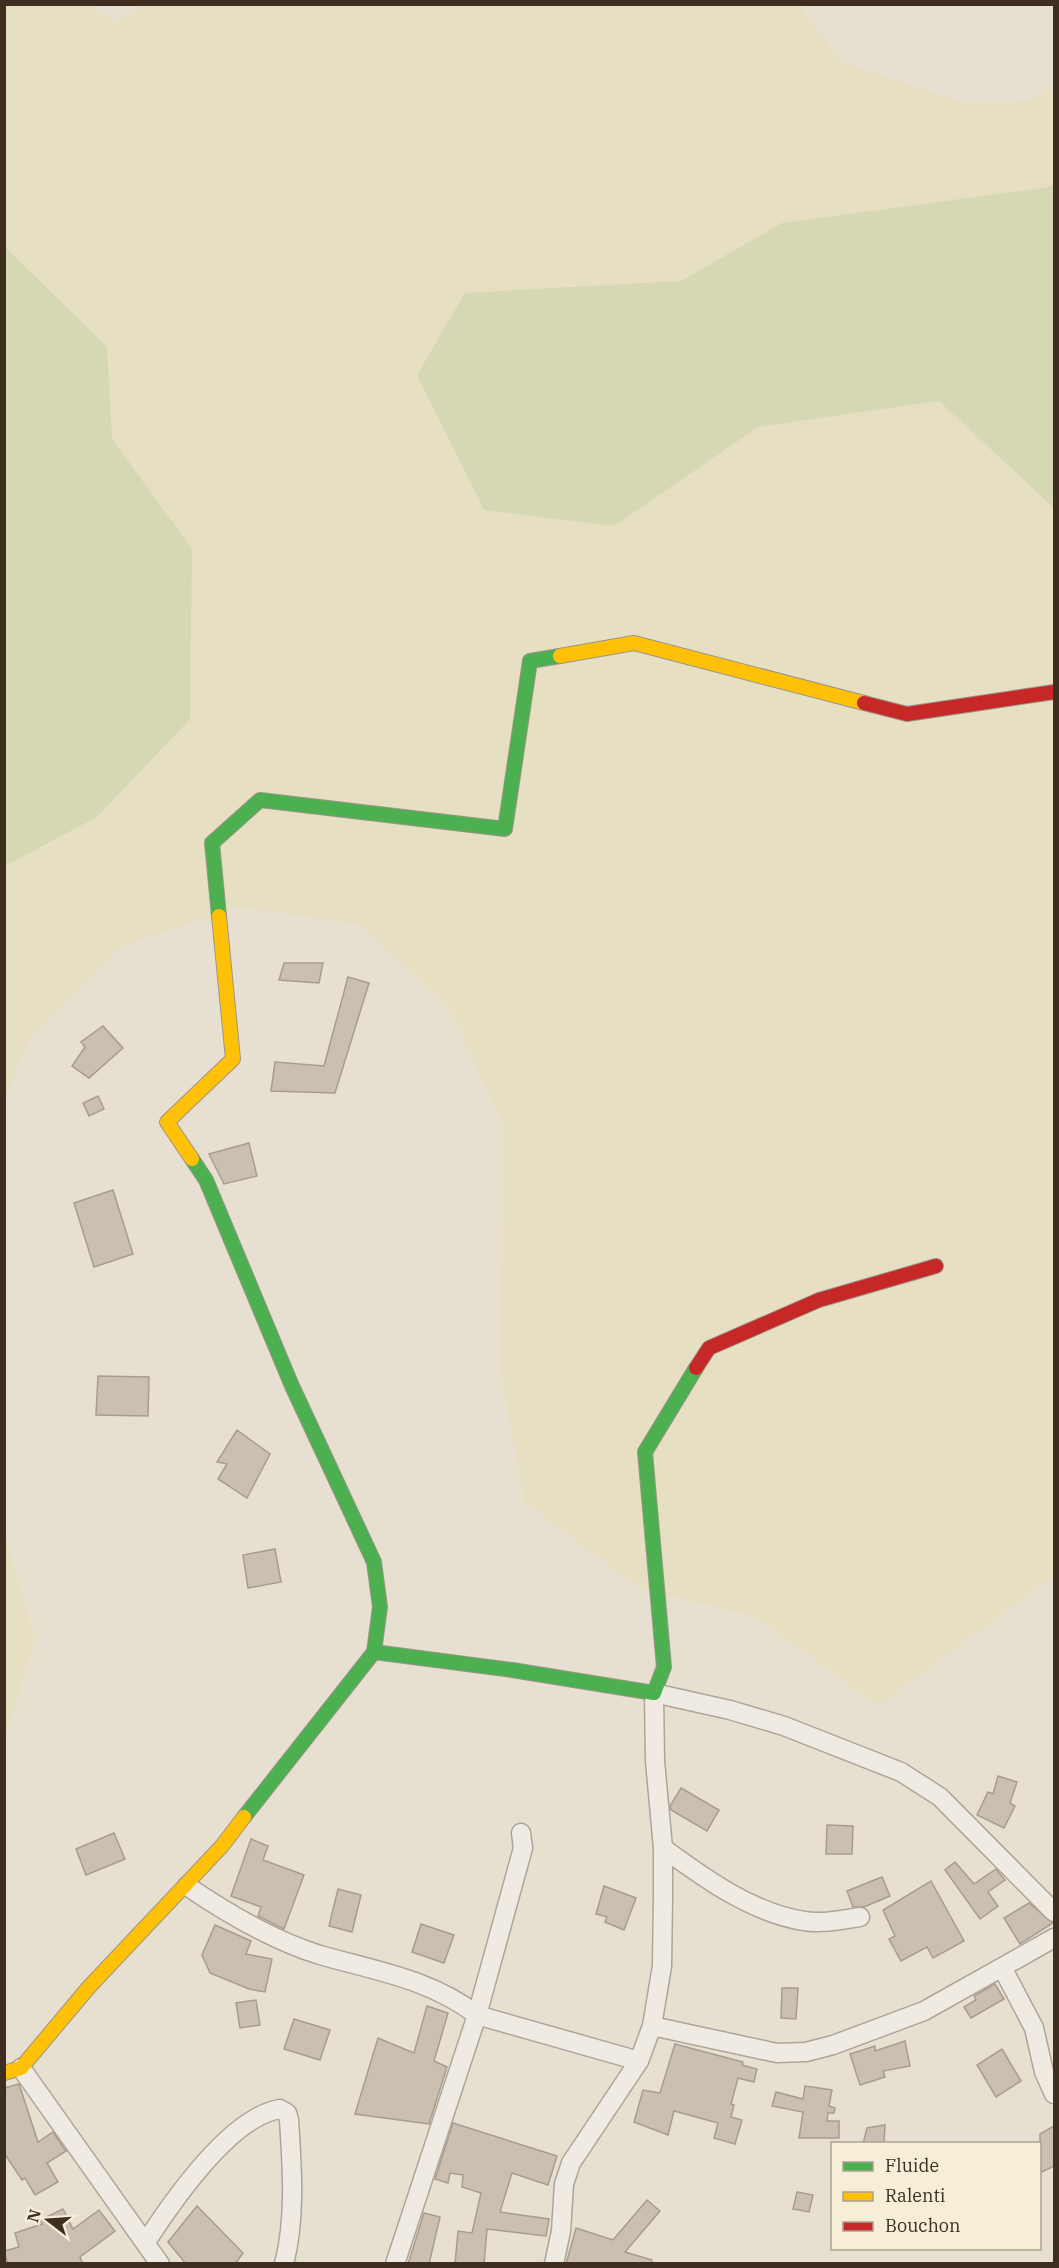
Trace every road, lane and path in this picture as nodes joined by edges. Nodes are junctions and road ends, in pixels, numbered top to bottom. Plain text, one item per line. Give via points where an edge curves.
1 (1054, 692) edge
2 (936, 1266) dead end
3 (374, 1652) junction
4 (654, 1693) junction
5 (521, 1833) dead end
6 (663, 1848) junction
7 (187, 1886) junction
8 (1054, 1912) edge
9 (860, 1917) dead end
10 (1054, 1938) edge
11 (1003, 1969) junction
12 (477, 2015) junction
13 (652, 2026) junction
14 (639, 2061) junction
15 (13, 2070) edge
16 (1054, 2094) edge
17 (147, 2242) junction
18 (160, 2264) edge
19 (284, 2264) edge
20 (396, 2264) edge
21 (554, 2264) edge

1 - 3 street via 907,714 634,643 530,661 505,829 260,800 212,843 233,1059 167,1122 206,1180 292,1386 375,1562 380,1607
2 - 4 street via 819,1300 710,1348 645,1452 664,1667
3 - 4 street
3 - 7 street
4 - 6 street
4 - 8 street via 784,1726 901,1772 940,1797
5 - 12 street via 523,1848
6 - 9 street via 708,1881 749,1903 803,1921
6 - 13 street via 662,1966
7 - 12 street via 229,1915 289,1944 439,1990
7 - 15 street
10 - 11 street
11 - 13 street via 924,2012 806,2052 777,2053
11 - 16 street via 1034,2028 1044,2072
12 - 14 street
12 - 20 street
13 - 14 street
14 - 21 street via 571,2163 564,2184
15 - 17 street
17 - 18 street
17 - 19 street via 169,2207 210,2158 246,2125 279,2109 290,2120 292,2176

